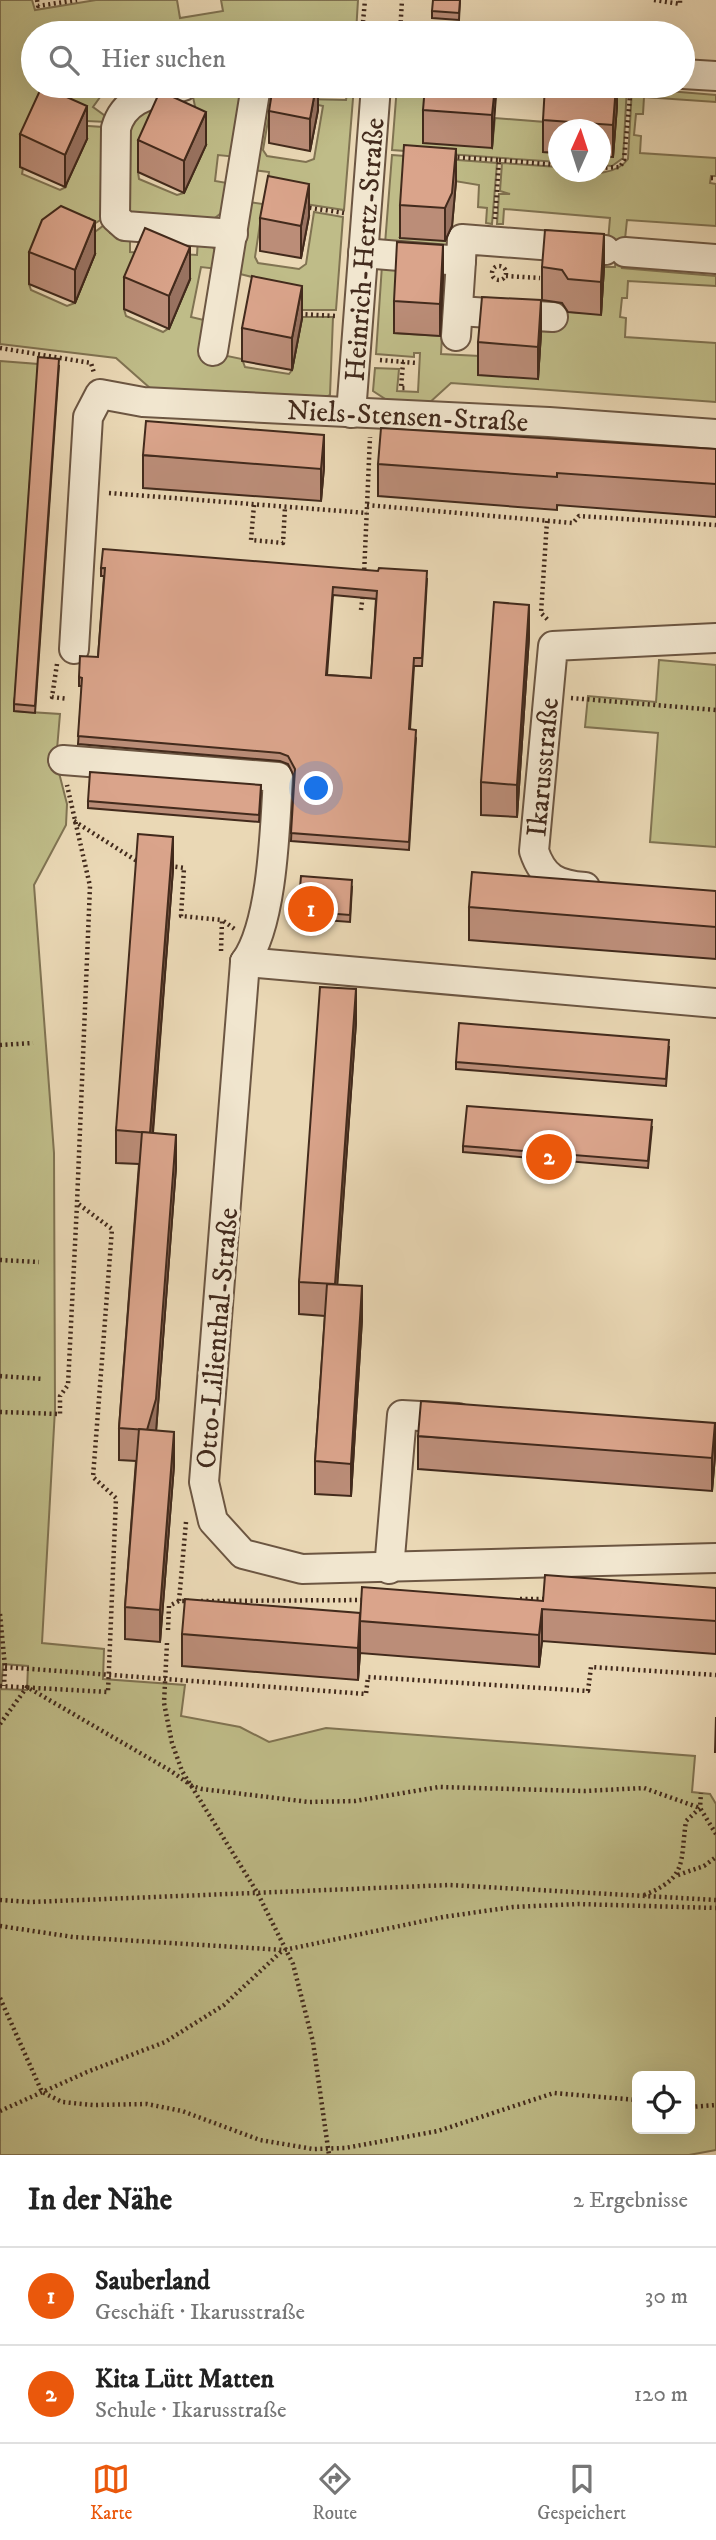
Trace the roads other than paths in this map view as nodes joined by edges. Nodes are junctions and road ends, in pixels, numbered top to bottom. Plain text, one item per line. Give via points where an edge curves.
1 (695, 75) edge
2 (716, 76) edge
3 (139, 98) edge
4 (254, 98) edge
5 (375, 98) edge
6 (233, 234) junction
7 (363, 253) junction
8 (716, 259) edge
9 (461, 261) junction
10 (553, 317) dead end
11 (213, 351) dead end
12 (361, 414) junction
13 (716, 434) edge
14 (716, 638) edge
15 (64, 658) road end
16 (63, 760) road end
17 (611, 889) edge
18 (241, 957) junction
19 (716, 1003) edge
20 (483, 1420) edge
21 (716, 1558) edge
22 (388, 1569) junction

1 - 2 street
3 - 6 street via 120,114 116,128 114,217 118,223
4 - 6 street
5 - 7 street, Heinrich-Hertz-Straße
6 - 11 street
7 - 9 street
7 - 12 street, Heinrich-Hertz-Straße via 355,359
8 - 9 street via 462,239
9 - 10 street via 457,323
12 - 13 street, Niels-Stensen-Straße
12 - 15 street, Niels-Stensen-Straße via 144,402 100,394 88,417
14 - 17 street, Ikarusstraße via 554,646 534,851 540,869 552,881
16 - 18 street, Otto-Lilienthal-Straße via 278,777 275,843
18 - 19 street
18 - 22 street, Otto-Lilienthal-Straße via 204,1482 213,1521 243,1554 302,1569
20 - 22 street via 401,1415
21 - 22 street, Otto-Lilienthal-Straße

